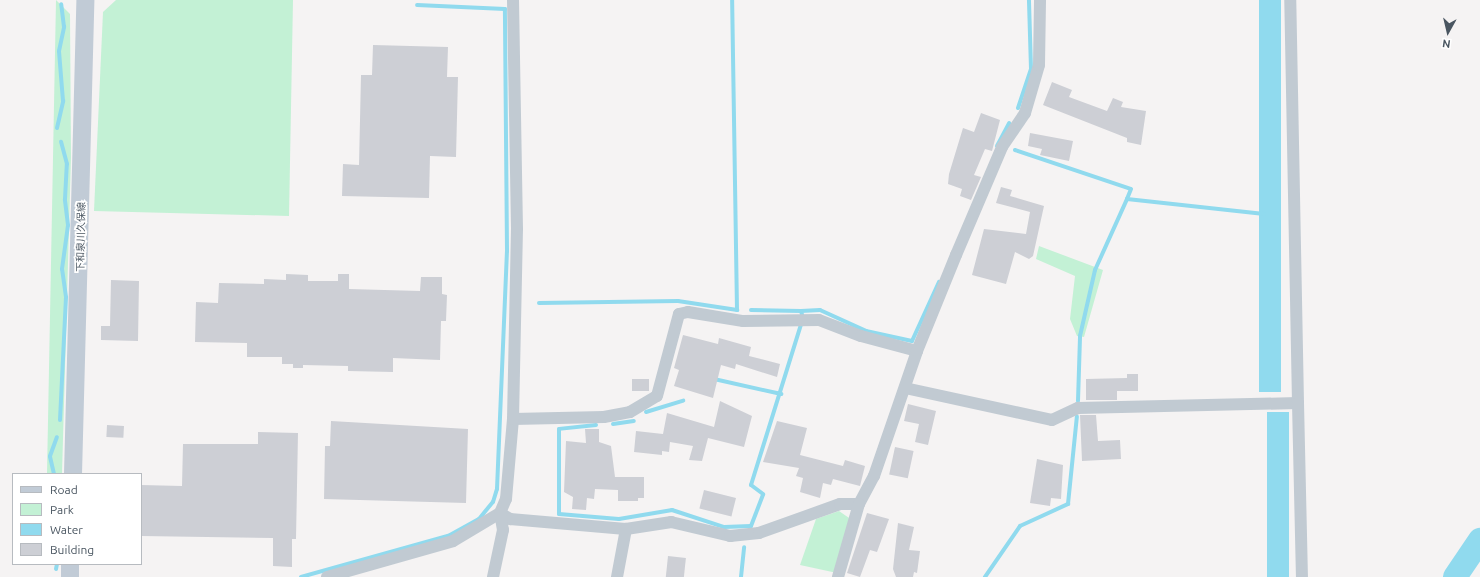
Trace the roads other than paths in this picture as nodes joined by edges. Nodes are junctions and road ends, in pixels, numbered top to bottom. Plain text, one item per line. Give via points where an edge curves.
1 (85, 0) edge
2 (513, 0) edge
3 (1040, 0) edge
4 (1290, 0) edge
5 (917, 351) junction
6 (905, 388) junction
7 (1298, 403) junction
8 (513, 419) junction
9 (73, 473) edge
10 (859, 504) junction
11 (500, 513) junction
12 (626, 529) junction
13 (70, 565) edge
14 (70, 577) edge
15 (327, 577) edge
16 (493, 577) edge
17 (617, 577) edge
18 (838, 577) edge
19 (1302, 577) edge

1 - 9 street, 下和泉川久保線
2 - 8 street via 517,229
3 - 5 street via 1039,65 1025,114 1002,147
4 - 7 street
5 - 6 street
5 - 8 street via 861,336 819,320 743,321 688,312 679,314 657,396 630,412 604,417
6 - 7 street via 1052,420 1078,408
6 - 10 street via 874,476
7 - 19 street
8 - 11 street via 506,499
10 - 12 street via 840,504 759,533 730,536 671,522
10 - 18 street
11 - 12 street via 510,519
11 - 15 street via 453,541
11 - 16 street via 502,530
12 - 17 street
13 - 14 street

